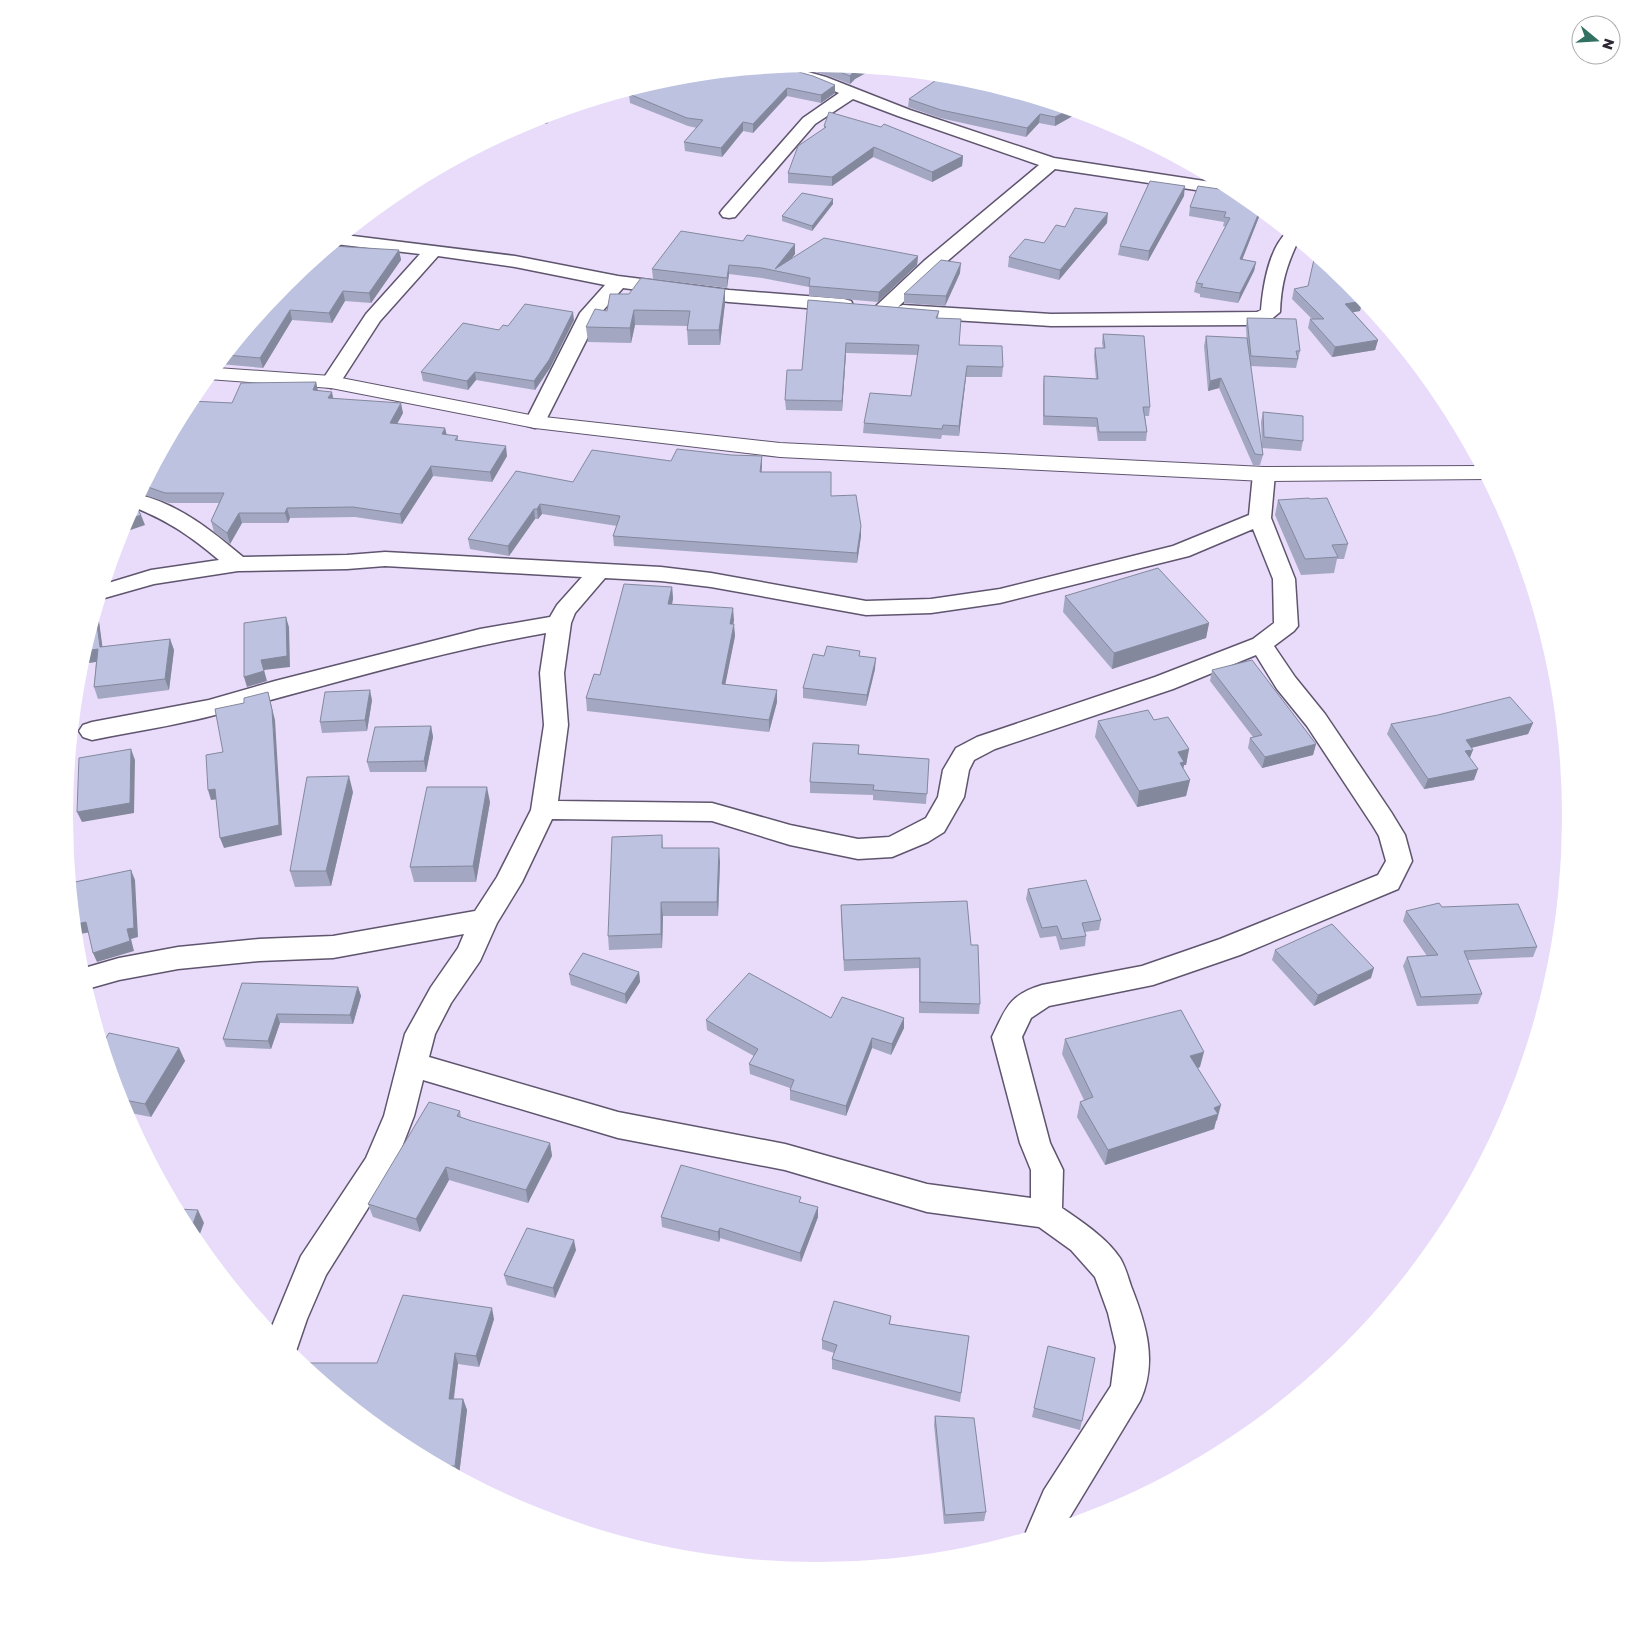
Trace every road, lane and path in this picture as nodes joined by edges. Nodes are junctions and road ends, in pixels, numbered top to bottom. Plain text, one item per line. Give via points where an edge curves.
1 (795, 73) edge
2 (852, 92) junction
3 (1051, 163) junction
4 (1216, 188) edge
5 (729, 213) dead end
6 (347, 241) edge
7 (1289, 241) edge
8 (434, 250) junction
9 (618, 282) junction
10 (883, 310) junction
11 (219, 375) edge
12 (331, 382) junction
13 (535, 422) junction
14 (1478, 473) edge
15 (1264, 474) junction
16 (143, 503) edge
17 (1260, 518) junction
18 (238, 564) junction
19 (600, 570) junction
20 (109, 590) edge
21 (560, 623) junction
22 (1261, 644) junction
23 (92, 731) dead end
24 (544, 810) junction
25 (484, 920) junction
26 (91, 976) edge
27 (412, 1065) junction
28 (1046, 1214) junction
29 (285, 1336) edge
30 (1047, 1525) edge

1 - 2 street
2 - 3 street
2 - 5 street via 809,121
3 - 4 street
3 - 10 street
6 - 8 street
7 - 10 street via 1278,264 1270,312 1262,317 1051,320
8 - 9 street via 577,271
8 - 12 street via 373,318
9 - 10 street
9 - 13 street via 590,313
11 - 12 street
12 - 13 street
13 - 15 street via 780,450
14 - 15 street
15 - 17 street
16 - 18 street via 172,515 199,532
17 - 19 street via 1181,551 1000,596 931,606 866,608 711,580
17 - 22 street via 1284,579 1286,611 1286,626
18 - 19 street via 385,559
18 - 20 street via 151,577
19 - 21 street via 565,610
21 - 23 street via 480,637 210,708
21 - 24 street via 552,673 556,725
22 - 24 street via 1164,683 986,743 966,754 956,770 952,797 935,825 892,847 858,850 790,835 712,812
22 - 28 street via 1382,819 1392,835 1399,861 1388,882 1230,947 1143,977 1042,996 1020,1010 1007,1037 1035,1143 1046,1170
24 - 25 street via 508,882
25 - 26 street via 333,947 178,958
25 - 27 street via 470,953 441,995 420,1034
27 - 28 street via 618,1125 785,1157 926,1198
27 - 29 street via 399,1116 379,1165 314,1266
28 - 30 street via 1082,1240 1108,1268 1133,1346 1128,1390 1057,1503

